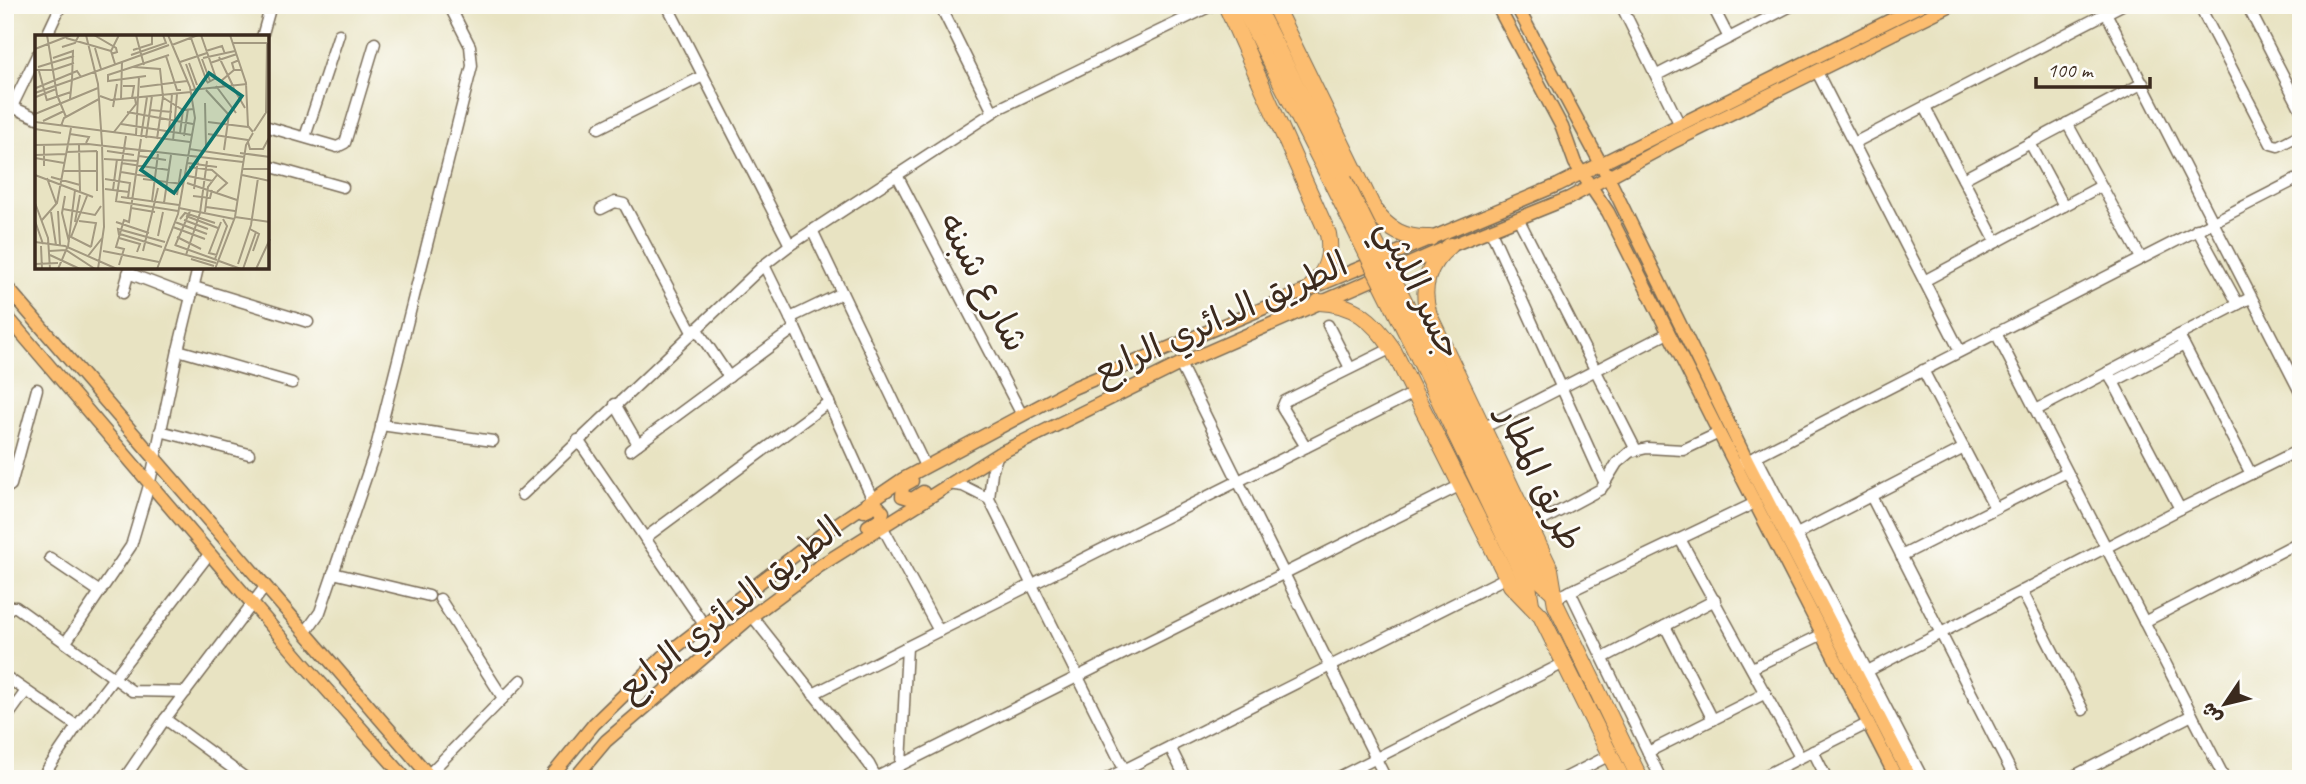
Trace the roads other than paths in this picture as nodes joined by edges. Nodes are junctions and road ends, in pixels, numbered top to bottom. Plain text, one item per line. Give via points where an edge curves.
1 (61, 5) edge
2 (271, 5) edge
3 (449, 5) edge
4 (667, 5) edge
5 (940, 5) edge
6 (1213, 5) edge
7 (1226, 5) edge
8 (1242, 5) edge
9 (1255, 5) edge
10 (1274, 5) edge
11 (1497, 5) edge
12 (1516, 5) edge
13 (1621, 5) edge
14 (1712, 5) edge
15 (1793, 5) edge
16 (1921, 5) edge
17 (1951, 5) edge
18 (2122, 5) edge
19 (2204, 5) edge
20 (2247, 5) edge
21 (2104, 9) edge
22 (339, 34) dead end
23 (47, 35) edge
24 (263, 35) edge
25 (1729, 38) junction
26 (375, 43) dead end
27 (35, 59) edge
28 (1817, 72) junction
29 (1657, 75) junction
30 (703, 76) junction
31 (2143, 83) junction
32 (12, 107) junction
33 (1925, 107) junction
34 (2301, 110) edge
35 (993, 112) junction
36 (35, 117) edge
37 (5, 121) edge
38 (1679, 123) junction
39 (2067, 123) junction
40 (270, 128) edge
41 (599, 128) dead end
42 (2301, 134) edge
43 (305, 137) junction
44 (2030, 143) junction
45 (1854, 144) junction
46 (1600, 162) junction
47 (270, 167) edge
48 (1626, 168) junction
49 (1580, 173) junction
50 (897, 175) junction
51 (2301, 177) edge
52 (1963, 178) junction
53 (1609, 179) junction
54 (2101, 186) junction
55 (343, 187) dead end
56 (1590, 188) junction
57 (1366, 195) junction
58 (1569, 198) junction
59 (1621, 203) junction
60 (2064, 206) junction
61 (601, 209) dead end
62 (1608, 212) junction
63 (1319, 213) junction
64 (1518, 218) junction
65 (2211, 222) junction
66 (1490, 229) junction
67 (2197, 229) junction
68 (813, 230) junction
69 (1430, 238) junction
70 (1996, 242) junction
71 (790, 245) junction
72 (1450, 246) junction
73 (2141, 258) junction
74 (764, 265) junction
75 (129, 270) edge
76 (198, 270) edge
77 (1924, 281) junction
78 (5, 285) edge
79 (192, 292) junction
80 (123, 293) dead end
81 (842, 293) junction
82 (1315, 295) junction
83 (2250, 298) junction
84 (2238, 304) junction
85 (5, 314) edge
86 (308, 322) dead end
87 (793, 323) junction
88 (1328, 325) dead end
89 (1436, 328) junction
90 (694, 330) junction
91 (1996, 332) junction
92 (1668, 333) junction
93 (2182, 340) junction
94 (1392, 348) junction
95 (178, 350) junction
96 (1960, 351) junction
97 (1180, 364) junction
98 (1350, 368) junction
99 (1595, 370) junction
100 (1923, 370) junction
101 (729, 377) junction
102 (2110, 377) junction
103 (292, 383) dead end
104 (1562, 387) junction
105 (37, 389) dead end
106 (1414, 393) junction
107 (2301, 394) edge
108 (829, 402) junction
109 (615, 404) junction
110 (2036, 410) junction
111 (1022, 415) junction
112 (381, 425) junction
113 (1483, 428) junction
114 (160, 431) junction
115 (1719, 433) junction
116 (976, 438) junction
117 (578, 440) junction
118 (493, 441) dead end
119 (1306, 447) junction
120 (1964, 448) junction
121 (2301, 449) edge
122 (1636, 450) junction
123 (249, 454) dead end
124 (998, 454) junction
125 (155, 458) junction
126 (1746, 461) junction
127 (979, 465) junction
128 (925, 466) junction
129 (2067, 472) junction
130 (2251, 474) junction
131 (1238, 481) junction
132 (150, 482) junction
133 (947, 484) junction
134 (1605, 484) junction
135 (1461, 485) junction
136 (5, 489) edge
137 (522, 495) dead end
138 (1871, 496) junction
139 (872, 498) junction
140 (989, 499) junction
141 (1755, 503) junction
142 (1995, 508) junction
143 (2180, 509) junction
144 (882, 526) junction
145 (1530, 527) junction
146 (825, 532) junction
147 (1792, 536) junction
148 (645, 538) junction
149 (1681, 539) junction
150 (2301, 541) edge
151 (2106, 547) junction
152 (210, 553) junction
153 (1901, 556) junction
154 (50, 558) dead end
155 (333, 573) junction
156 (1284, 573) junction
157 (803, 578) junction
158 (1507, 578) junction
159 (1032, 584) junction
160 (265, 587) junction
161 (1570, 591) junction
162 (2022, 591) junction
163 (100, 592) junction
164 (1554, 596) junction
165 (1714, 600) junction
166 (252, 602) junction
167 (1531, 604) junction
168 (5, 613) edge
169 (752, 616) junction
170 (2144, 621) junction
171 (705, 626) junction
172 (1665, 626) junction
173 (939, 631) junction
174 (305, 633) junction
175 (1941, 633) junction
176 (1823, 634) junction
177 (66, 642) junction
178 (907, 647) junction
179 (1602, 658) junction
180 (1564, 663) junction
181 (1330, 666) junction
182 (1752, 668) junction
183 (1863, 674) junction
184 (5, 676) edge
185 (1078, 676) junction
186 (114, 678) junction
187 (521, 680) dead end
188 (26, 691) junction
189 (186, 692) junction
190 (1766, 692) junction
191 (813, 694) junction
192 (503, 698) junction
193 (2083, 710) dead end
194 (2192, 715) junction
195 (165, 719) junction
196 (5, 720) edge
197 (1713, 720) junction
198 (1869, 723) junction
199 (77, 726) junction
200 (1170, 747) junction
201 (1813, 751) junction
202 (1648, 752) junction
203 (1610, 755) junction
204 (1800, 757) junction
205 (1376, 758) junction
206 (901, 764) junction
207 (1126, 774) edge
208 (430, 777) edge
209 (127, 778) edge
210 (877, 778) edge
211 (1894, 778) edge
212 (41, 779) edge
213 (247, 779) edge
214 (406, 779) edge
215 (549, 779) edge
216 (574, 779) edge
217 (1105, 779) edge
218 (1186, 779) edge
219 (1335, 779) edge
220 (1386, 779) edge
221 (1563, 779) edge
222 (1622, 779) edge
223 (1640, 779) edge
224 (1661, 779) edge
225 (1758, 779) edge
226 (1827, 779) edge
227 (1911, 779) edge
228 (1923, 779) edge
229 (2015, 779) edge
230 (2068, 779) edge
231 (2225, 779) edge

1 - 23 street
2 - 24 street
3 - 112 street via 470,46 472,66
4 - 30 street
5 - 35 street
6 - 35 street
7 - 63 highway
8 - 167 highway, جسر الليثي, bridge via 1528,585
9 - 164 highway, جسر الليثي, bridge via 1539,579
10 - 57 highway
11 - 49 main road via 1562,127
12 - 46 main road
13 - 29 street
14 - 25 street
15 - 25 street
16 - 38 main road, الطريق الدائري الرابع
17 - 28 main road, الطريق الدائري الرابع
18 - 21 street
19 - 42 street via 2203,13 2271,144 2278,146
20 - 34 street
21 - 31 street
21 - 33 street
22 - 43 street
25 - 29 street
26 - 43 street via 345,143 337,147
27 - 32 street
28 - 45 street
28 - 48 main road, الطريق الدائري الرابع
29 - 38 street
30 - 41 street
30 - 71 street
31 - 39 street
31 - 65 street
32 - 36 street
32 - 37 street
33 - 45 street
33 - 52 street
35 - 50 street
38 - 46 main road, الطريق الدائري الرابع
39 - 44 street
39 - 54 street
40 - 43 street
44 - 52 street
44 - 60 street
45 - 77 street
46 - 49 main road, الطريق الدائري الرابع
46 - 53 main road
47 - 55 street
48 - 53 main road, الطريق الدائري الرابع
48 - 59 main road via 1620,181
49 - 56 main road
49 - 69 main road, الطريق الدائري الرابع
50 - 68 street
50 - 111 street, شارع شبنه
51 - 65 street
52 - 70 street
53 - 56 main road, الطريق الدائري الرابع
53 - 59 main road
54 - 60 street
54 - 73 street
56 - 58 main road, الطريق الدائري الرابع
56 - 62 main road
57 - 63 highway via 1347,215
57 - 69 highway via 1388,226 1408,236
58 - 62 main road via 1586,200
58 - 64 main road, الطريق الدائري الرابع
59 - 126 main road
60 - 70 street
61 - 90 street via 615,202 625,204
62 - 92 main road
63 - 82 highway via 1330,251
64 - 66 main road, الطريق الدائري الرابع
64 - 99 street
65 - 67 street
65 - 83 street
66 - 72 main road, الطريق الدائري الرابع
66 - 104 street
67 - 73 street
67 - 84 street
68 - 71 street
68 - 81 street
69 - 82 main road, الطريق الدائري الرابع
70 - 77 street
71 - 74 street
72 - 82 main road, الطريق الدائري الرابع
72 - 89 highway, طريق المطار via 1432,265 1426,281 1427,307
73 - 91 street
74 - 87 street
74 - 90 street
75 - 79 street
75 - 80 street
76 - 79 street
77 - 96 street
78 - 125 main road
79 - 86 street
79 - 95 street
81 - 87 street
81 - 128 street
82 - 94 highway, طريق المطار via 1361,314
82 - 97 main road, الطريق الدائري الرابع
82 - 111 main road, الطريق الدائري الرابع via 1073,388
83 - 84 street
83 - 107 street
84 - 93 street
85 - 132 main road
87 - 101 street
87 - 108 street
88 - 98 street
89 - 94 highway via 1413,327 1400,335
89 - 113 highway, طريق المطار
90 - 101 street
90 - 109 street
91 - 96 street
91 - 110 street
92 - 99 street
92 - 115 main road
93 - 102 street
93 - 130 street
94 - 98 street
94 - 106 highway, طريق المطار
95 - 103 street
95 - 114 street
96 - 100 street
97 - 124 main road, الطريق الدائري الرابع
97 - 131 street
98 - 119 street via 1282,404
99 - 104 street
99 - 122 street
100 - 120 street
100 - 126 street
101 - 109 street via 634,447
102 - 110 street
102 - 143 street
104 - 113 street
104 - 134 street
105 - 136 street via 10,485
106 - 119 street
106 - 135 highway, طريق المطار
108 - 139 street
108 - 148 street
109 - 117 street
110 - 129 street
111 - 116 main road, الطريق الدائري الرابع
112 - 118 street
112 - 155 street
113 - 145 highway, طريق المطار
114 - 123 street
114 - 125 street
115 - 122 street via 1683,450
115 - 126 main road
116 - 127 main road via 958,457 903,486 902,496 912,499 965,466
116 - 128 main road, الطريق الدائري الرابع
117 - 137 street
117 - 148 street
119 - 131 street
120 - 138 street
120 - 142 street
121 - 130 street
122 - 134 street via 1617,463
124 - 127 main road, الطريق الدائري الرابع
124 - 140 street
125 - 132 street
125 - 160 main road
126 - 141 main road
126 - 147 main road
127 - 133 main road, الطريق الدائري الرابع
128 - 139 main road, الطريق الدائري الرابع
129 - 142 street
129 - 151 street
130 - 143 street
131 - 156 street
131 - 159 street
132 - 152 main road
132 - 163 street via 128,553
133 - 140 street
133 - 144 main road, الطريق الدائري الرابع
134 - 145 street
135 - 156 street
135 - 158 highway, طريق المطار
138 - 147 street
138 - 153 street
139 - 146 main road, الطريق الدائري الرابع
140 - 159 street
141 - 149 street
141 - 176 main road
142 - 153 street
143 - 151 street
144 - 157 main road, الطريق الدائري الرابع
144 - 173 street
145 - 164 highway, طريق المطار via 1553,575
146 - 157 main road via 838,530 874,506 882,509 881,518 822,554
146 - 171 main road, الطريق الدائري الرابع
147 - 183 main road
148 - 171 street
149 - 161 street
149 - 165 street
150 - 170 street
151 - 162 street
151 - 170 street
152 - 166 main road
152 - 186 street
153 - 175 street
154 - 163 street
155 - 174 street via 320,612
155 - 192 street via 435,597
156 - 181 street
156 - 185 street
157 - 169 main road, الطريق الدائري الرابع
158 - 167 highway, طريق المطار
158 - 181 street
159 - 173 street
159 - 185 street
160 - 166 street
160 - 174 main road
161 - 164 street
161 - 179 street
162 - 175 street
162 - 193 street
163 - 177 street
164 - 223 highway, طريق المطار
165 - 172 street
165 - 182 street
166 - 189 street
166 - 214 main road
167 - 180 highway, طريق المطار
168 - 177 street via 16,607
169 - 191 street
169 - 216 main road, الطريق الدائري الرابع via 606,741
170 - 194 street
171 - 215 main road, الطريق الدائري الرابع via 612,704
172 - 179 street
172 - 197 street
173 - 178 street
174 - 208 main road
175 - 183 street
175 - 229 street
176 - 182 street
176 - 198 main road
177 - 186 street
178 - 191 street
178 - 206 street
179 - 202 street
180 - 203 highway, طريق المطار
180 - 205 street
181 - 200 street
181 - 205 street
182 - 190 street
183 - 227 main road
183 - 228 street
184 - 188 street
185 - 206 street
185 - 207 street
186 - 189 street via 137,693
186 - 199 street
187 - 192 street
188 - 196 street
188 - 199 street
189 - 195 street
190 - 197 street
190 - 204 street
191 - 210 street
192 - 208 street
194 - 230 street
194 - 231 street
195 - 209 street
195 - 213 street
197 - 202 street
198 - 201 street
198 - 211 main road
199 - 212 street
200 - 207 street
200 - 218 street
201 - 204 street
201 - 226 street
202 - 224 street
203 - 221 street
203 - 222 highway, طريق المطار
204 - 225 street
205 - 219 street
205 - 220 street
206 - 210 street
207 - 217 street

